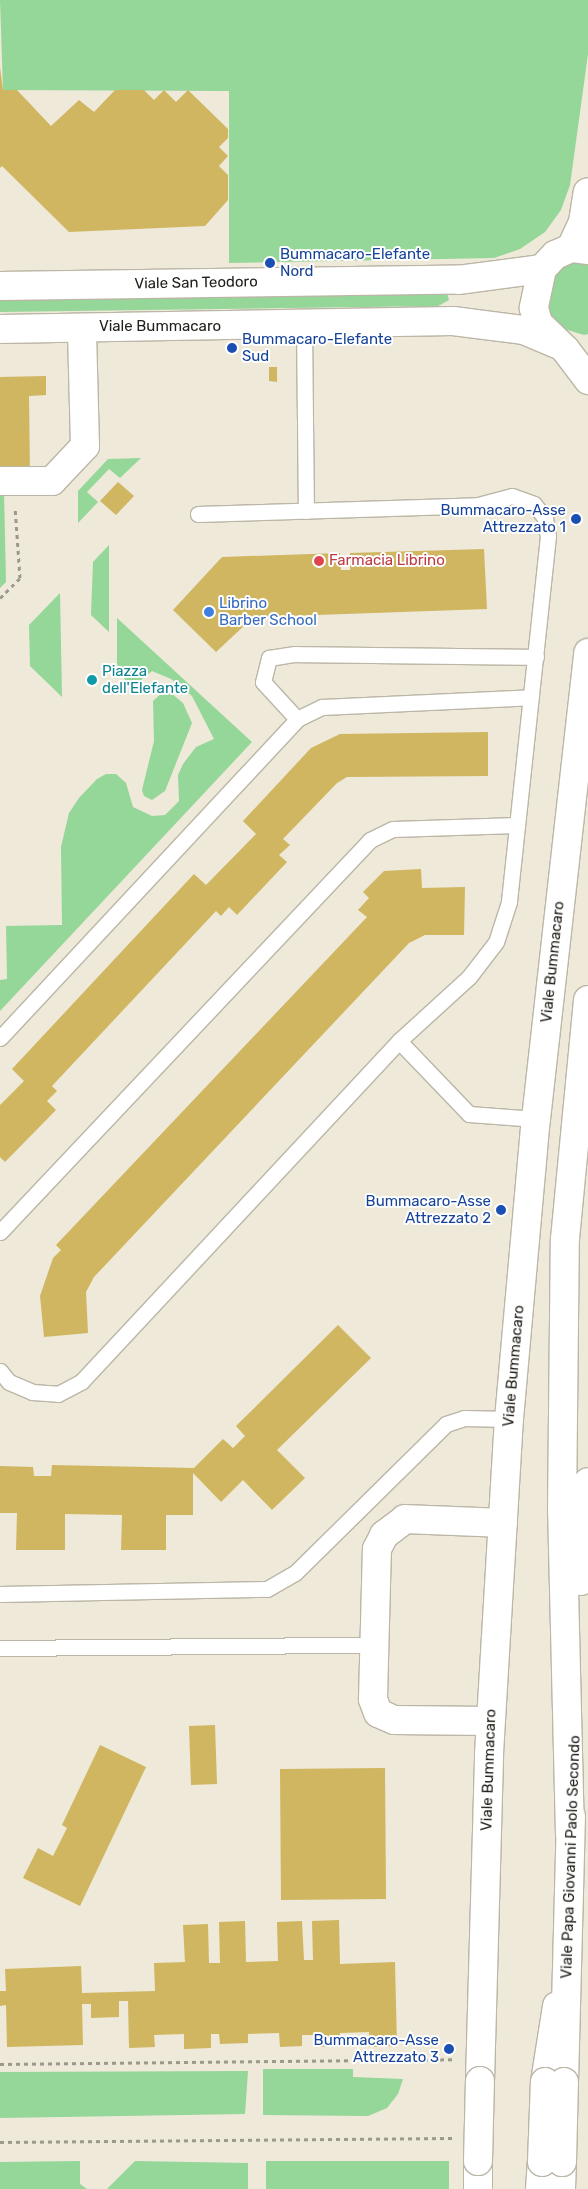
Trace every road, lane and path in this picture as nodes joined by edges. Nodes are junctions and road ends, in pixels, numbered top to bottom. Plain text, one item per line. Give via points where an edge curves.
1 (588, 192) edge
2 (579, 249) edge
3 (542, 268) junction
4 (0, 286) edge
5 (304, 326) junction
6 (0, 328) edge
7 (82, 328) junction
8 (570, 347) edge
9 (588, 380) edge
10 (7, 481) edge
11 (306, 510) junction
12 (198, 514) dead end
13 (0, 598) edge
14 (588, 653) edge
15 (536, 657) junction
16 (531, 697) junction
17 (297, 719) junction
18 (517, 825) junction
19 (588, 1000) edge
20 (0, 1038) edge
21 (399, 1041) junction
22 (536, 1119) junction
23 (0, 1232) edge
24 (0, 1371) edge
25 (508, 1419) junction
26 (588, 1482) edge
27 (503, 1522) junction
28 (0, 1594) edge
29 (374, 1645) junction
30 (0, 1648) edge
31 (490, 1721) junction
32 (570, 1834) junction
33 (0, 2064) edge
34 (480, 2070) junction
35 (458, 2138) dead end
36 (0, 2142) edge
37 (552, 2162) junction
38 (478, 2189) edge
39 (540, 2189) edge
40 (561, 2189) edge

1 - 2 main road
2 - 3 main road via 555,255
3 - 4 main road, Viale San Teodoro via 458,280
3 - 8 main road via 534,308 538,323
5 - 7 main road, Viale Bummacaro
5 - 8 main road, Viale Bummacaro via 453,320 524,330
5 - 11 lane
6 - 7 main road, Viale Bummacaro
7 - 10 main road via 85,446 52,481
8 - 9 main road
10 - 13 path via 20,578
11 - 12 lane
11 - 15 lane via 478,505 512,496 534,504 545,518 548,536
14 - 22 main road, Viale Bummacaro
15 - 16 lane
15 - 17 lane via 295,654 269,658 264,682
16 - 17 lane via 322,707
16 - 18 lane
17 - 20 lane
18 - 21 lane via 509,902 496,942 469,977
18 - 23 lane via 393,829 370,840
19 - 32 main road via 565,1239 562,1511
21 - 22 lane via 469,1114
21 - 24 lane via 82,1381 58,1394 32,1392 9,1382
22 - 25 main road, Viale Bummacaro
25 - 27 main road, Viale Bummacaro
25 - 28 lane via 464,1418 446,1424 295,1573 267,1589
26 - 32 main road, Viale Papa Giovanni Paolo Secondo
27 - 29 main road via 415,1518 396,1523 378,1549
27 - 31 main road, Viale Bummacaro
29 - 30 lane
29 - 31 main road via 373,1699 385,1718
31 - 34 main road, Viale Bummacaro
32 - 37 main road, Viale Papa Giovanni Paolo Secondo, bridge via 567,1945 554,2082
33 - 34 path
34 - 38 main road, Viale Bummacaro, bridge
35 - 36 path
37 - 39 main road
37 - 40 main road

